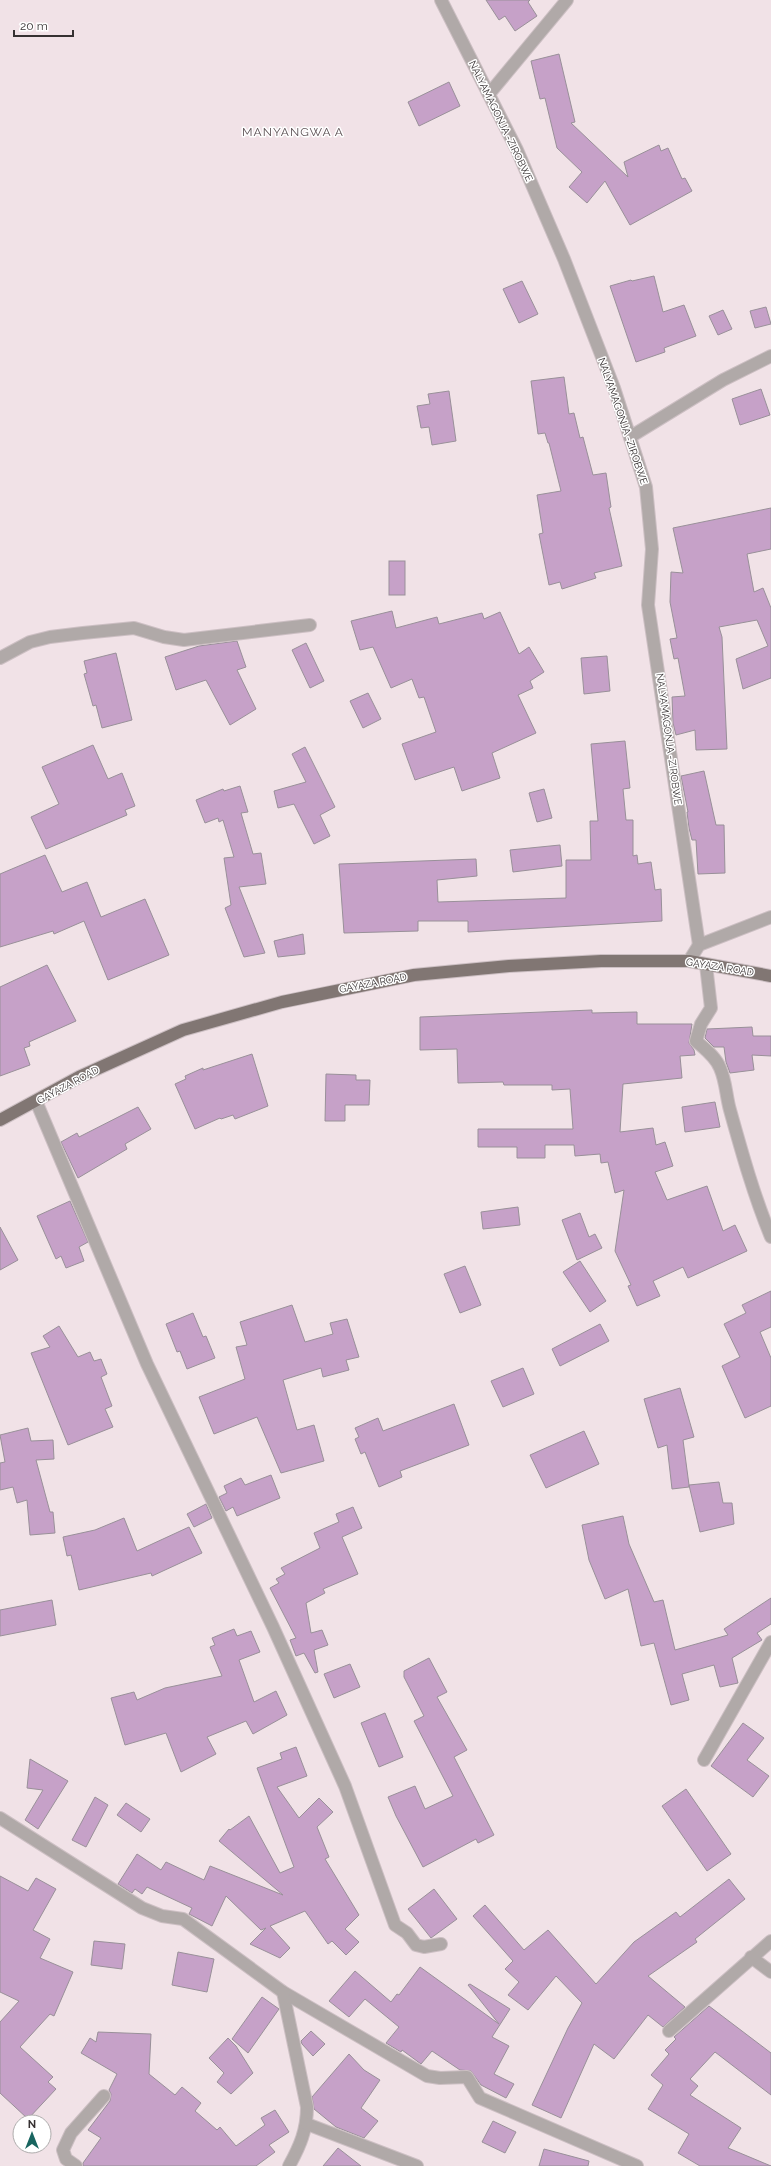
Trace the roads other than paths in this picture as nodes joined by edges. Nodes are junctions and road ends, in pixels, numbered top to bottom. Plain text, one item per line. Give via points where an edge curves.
1 (441, 0) edge
2 (567, 0) edge
3 (489, 94) junction
4 (771, 356) edge
5 (630, 437) junction
6 (310, 625) dead end
7 (0, 658) edge
8 (771, 917) edge
9 (699, 945) junction
10 (689, 962) junction
11 (706, 965) junction
12 (771, 976) edge
13 (36, 1101) junction
14 (0, 1120) edge
15 (771, 1238) edge
16 (771, 1642) edge
17 (704, 1760) dead end
18 (0, 1818) edge
19 (771, 1941) edge
20 (441, 1944) dead end
21 (751, 1957) junction
22 (771, 1972) edge
23 (283, 1992) junction
24 (669, 2031) dead end
25 (104, 2096) dead end
26 (307, 2124) junction
27 (76, 2166) edge
28 (289, 2166) edge
29 (417, 2166) edge
30 (637, 2166) edge

1 - 3 street, NALYAMAGONJA -ZIROBWE
2 - 3 street
3 - 5 street, NALYAMAGONJA -ZIROBWE via 517,150 564,258
4 - 5 street via 723,380
5 - 9 street, NALYAMAGONJA -ZIROBWE via 646,487 652,548 648,605
6 - 7 street via 184,640 134,628 84,633 30,642
8 - 9 street
9 - 10 street
10 - 11 main road, GAYAZA ROAD
10 - 13 main road, GAYAZA ROAD via 602,961 462,970 414,975 282,1002 183,1030 79,1077
11 - 12 main road, GAYAZA ROAD
11 - 15 street via 711,1008 701,1024 696,1041 711,1054 720,1068 757,1204
13 - 14 main road, GAYAZA ROAD
13 - 20 street via 147,1364 274,1627 345,1786 395,1926 407,1933 416,1945
16 - 17 street
18 - 23 street via 142,1908 162,1916 183,1919
19 - 21 street
21 - 22 street
21 - 24 street
23 - 26 street via 307,2107
23 - 30 street via 427,2076 467,2077 480,2098
25 - 27 street via 71,2133 63,2150 66,2159
26 - 28 street via 300,2146
26 - 29 street

